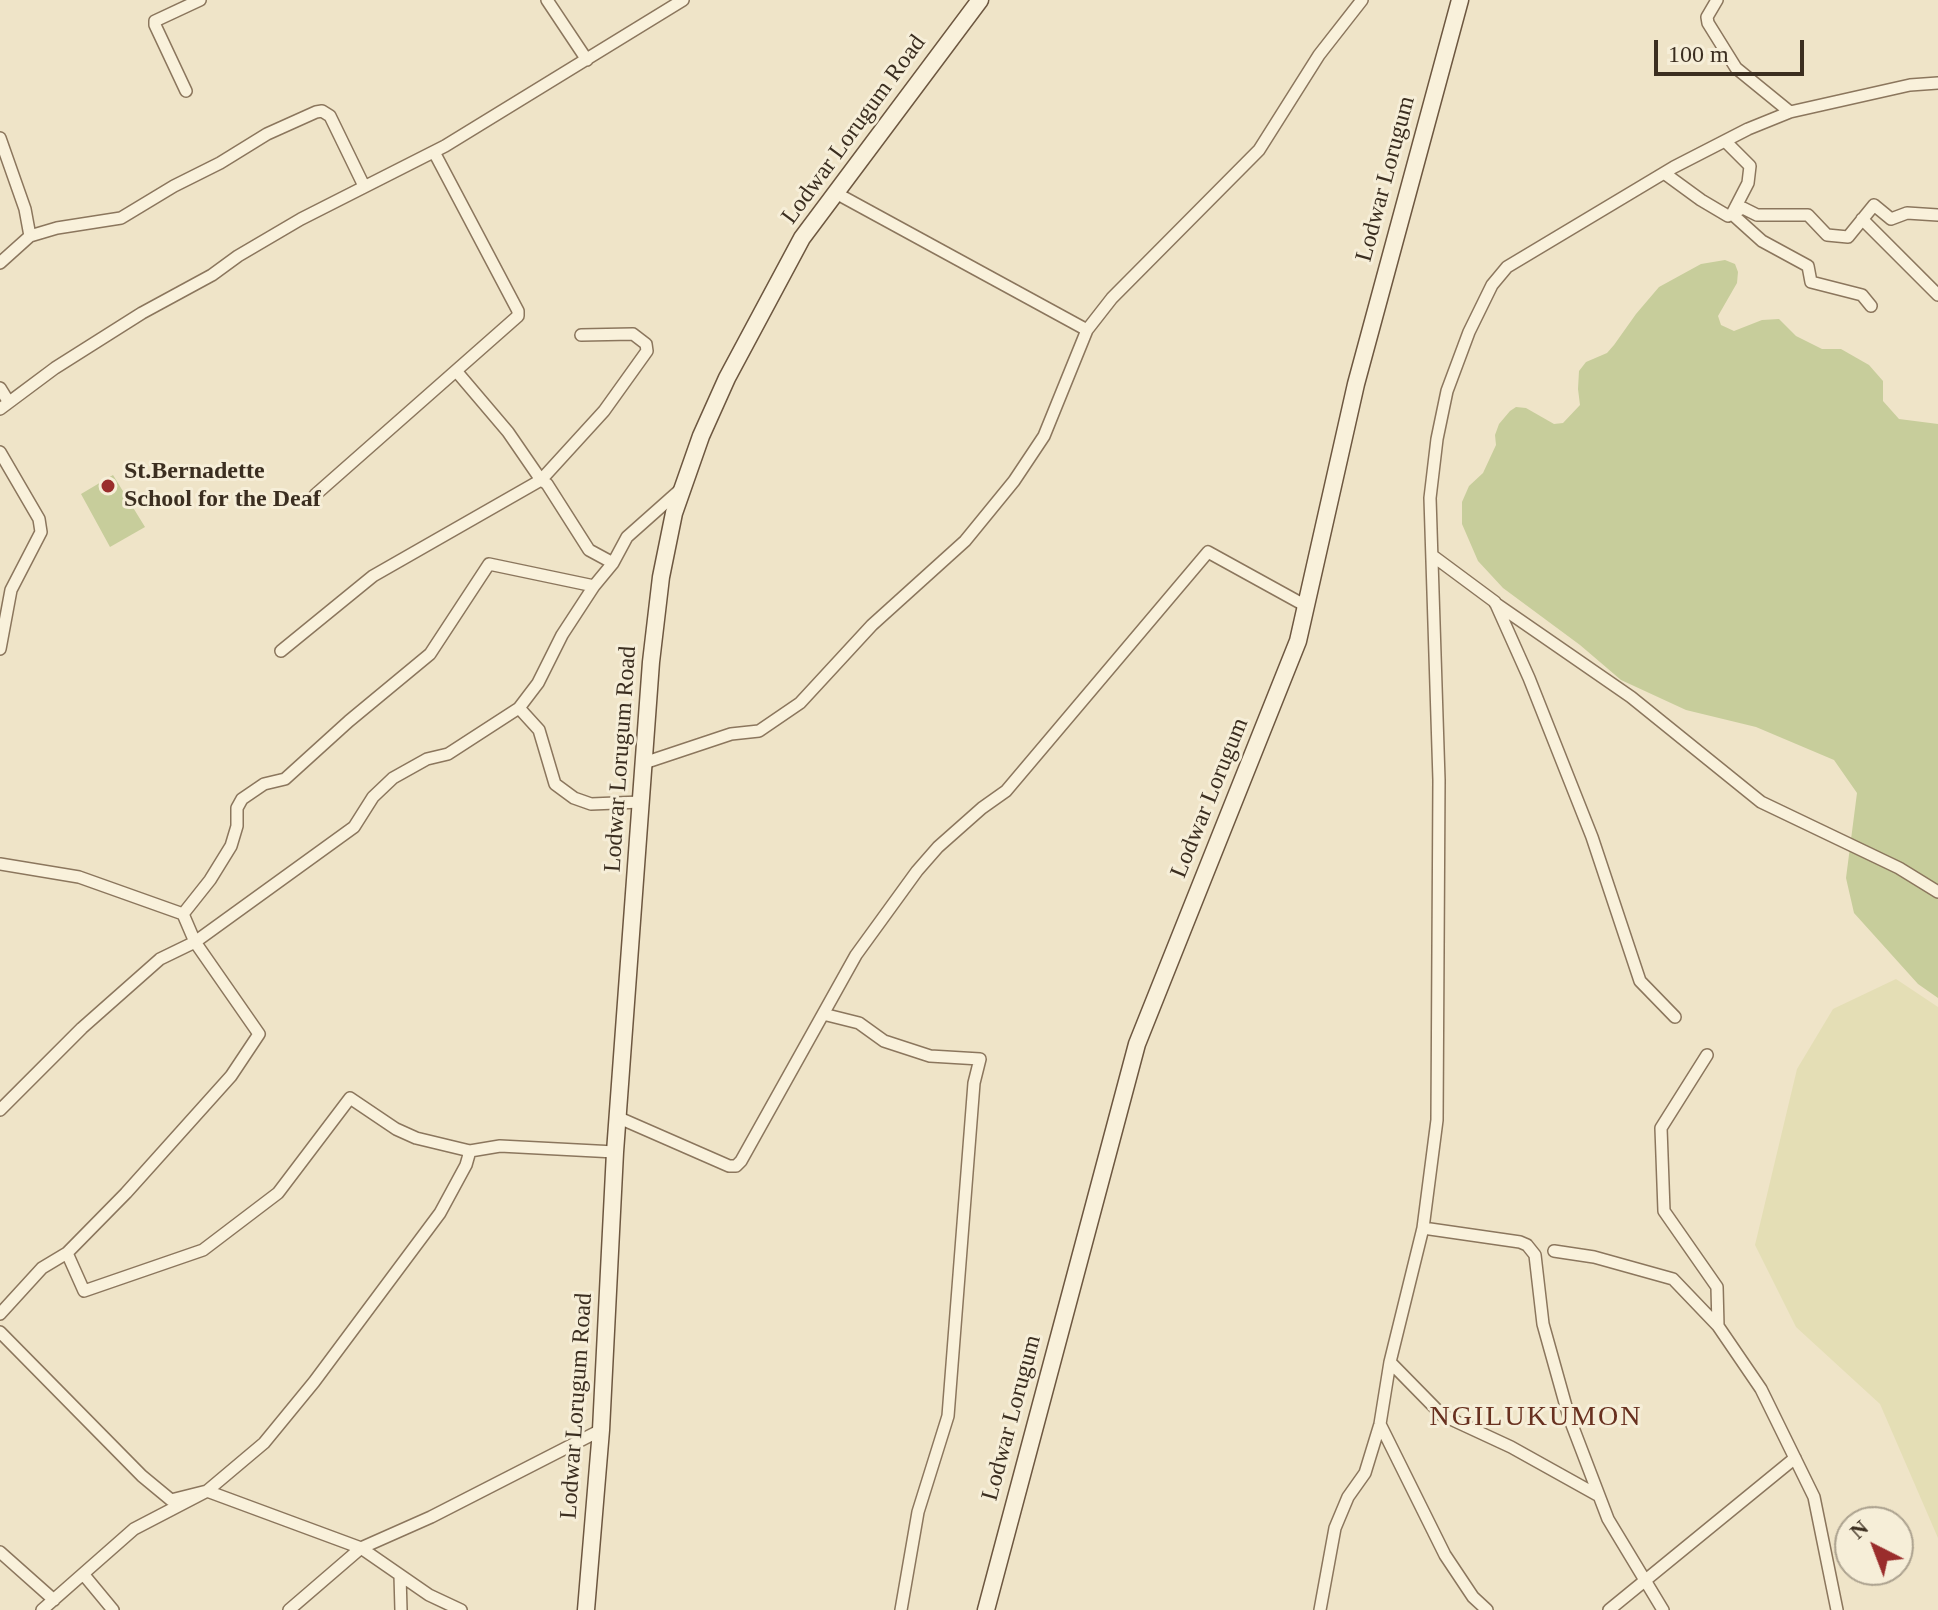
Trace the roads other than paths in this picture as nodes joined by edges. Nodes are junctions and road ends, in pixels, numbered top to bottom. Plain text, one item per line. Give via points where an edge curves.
1 (200, 0) edge
2 (547, 0) edge
3 (683, 0) edge
4 (980, 0) edge
5 (1362, 0) edge
6 (1460, 0) edge
7 (1717, 0) edge
8 (587, 60) junction
9 (1938, 83) edge
10 (186, 91) dead end
11 (1790, 112) junction
12 (0, 138) edge
13 (1725, 141) junction
14 (434, 152) junction
15 (1664, 173) junction
16 (364, 186) junction
17 (834, 192) junction
18 (1732, 214) junction
19 (1938, 215) edge
20 (1862, 219) junction
21 (30, 236) junction
22 (0, 263) edge
23 (1938, 295) edge
24 (1871, 306) dead end
25 (1087, 330) junction
26 (581, 335) dead end
27 (457, 372) junction
28 (0, 388) edge
29 (4, 405) edge
30 (0, 452) edge
31 (541, 480) junction
32 (681, 489) junction
33 (315, 495) dead end
34 (1433, 556) junction
35 (613, 563) junction
36 (594, 586) junction
37 (1495, 602) junction
38 (1306, 606) junction
39 (2, 627) edge
40 (0, 649) edge
41 (281, 651) dead end
42 (519, 708) junction
43 (644, 763) junction
44 (641, 802) junction
45 (0, 864) edge
46 (1938, 892) edge
47 (183, 914) junction
48 (195, 942) junction
49 (823, 1014) junction
50 (1675, 1017) dead end
51 (1707, 1055) dead end
52 (0, 1110) edge
53 (617, 1117) junction
54 (470, 1151) junction
55 (615, 1152) junction
56 (1423, 1228) junction
57 (1554, 1251) dead end
58 (67, 1253) junction
59 (0, 1314) edge
60 (1718, 1326) junction
61 (0, 1332) edge
62 (1390, 1362) junction
63 (1380, 1424) junction
64 (601, 1430) junction
65 (1795, 1458) junction
66 (207, 1491) junction
67 (1599, 1496) junction
68 (361, 1548) junction
69 (0, 1552) edge
70 (84, 1575) junction
71 (400, 1575) junction
72 (1643, 1579) junction
73 (1473, 1597) junction
74 (54, 1600) junction
75 (42, 1610) edge
76 (113, 1610) edge
77 (289, 1610) edge
78 (401, 1610) edge
79 (461, 1610) edge
80 (586, 1610) edge
81 (901, 1610) edge
82 (986, 1610) edge
83 (1320, 1610) edge
84 (1475, 1610) edge
85 (1487, 1610) edge
86 (1609, 1610) edge
87 (1663, 1610) edge
88 (1837, 1610) edge

1 - 10 street via 155,21
2 - 8 street
3 - 8 street
4 - 17 main road, Lodwar Lorugum Road
5 - 25 street via 1319,55 1259,150 1122,287
6 - 38 main road, Lodwar Lorugum via 1356,384
7 - 11 street via 1708,23 1736,68
8 - 14 street
9 - 11 street
11 - 13 street
12 - 21 street
13 - 15 street
13 - 18 street via 1750,166 1748,183
14 - 16 street
14 - 27 street via 518,311 513,322
15 - 18 street via 1701,200
15 - 34 street via 1507,267 1492,285 1447,391 1430,498
16 - 21 street via 330,116 322,111 267,134 121,218
16 - 29 street via 142,313
17 - 25 street
17 - 32 main road, Lodwar Lorugum Road via 802,238 727,378
18 - 20 street via 1743,208 1757,215 1808,215 1827,235 1848,237
18 - 24 street via 1762,241 1808,266 1811,282 1862,295
19 - 20 street via 1907,213 1891,219 1874,205
20 - 23 street
21 - 22 street
25 - 43 street via 1044,436 1014,481 965,541 872,625 800,703 759,731 731,734
26 - 31 street via 633,334 647,351 604,411
27 - 31 street
27 - 33 street
28 - 29 street
30 - 39 street via 39,519 41,532 11,590
31 - 35 street via 589,550
31 - 41 street via 373,576
32 - 35 street via 627,537
32 - 43 main road, Lodwar Lorugum Road via 661,577
34 - 37 street
34 - 56 street via 1439,1049 1437,1120
35 - 36 street
36 - 42 street
36 - 47 street via 489,564 430,654 285,779 264,784 242,799 231,846
37 - 46 street via 1631,697 1761,802
37 - 50 street via 1592,837 1640,981
38 - 49 street via 1208,552 1006,791 924,863 856,955
38 - 82 main road, Lodwar Lorugum via 1285,678 1137,1044
39 - 40 street
42 - 44 street via 539,730 555,784 591,804
42 - 48 street via 448,754 393,778 354,827
43 - 44 main road, Lodwar Lorugum Road
44 - 53 main road, Lodwar Lorugum Road
45 - 47 street via 79,877
47 - 48 street
48 - 52 street via 140,976
48 - 58 street via 259,1034 231,1076
49 - 53 street via 736,1166
49 - 81 street via 859,1023 884,1041 930,1056 980,1059 948,1416 918,1512
51 - 60 street via 1661,1128 1663,1197 1664,1211 1717,1287
53 - 55 main road, Lodwar Lorugum Road
54 - 55 street via 500,1146
54 - 58 street via 416,1138 350,1098 278,1193 203,1250 84,1291
54 - 66 street via 440,1213 314,1382 264,1443
55 - 64 main road, Lodwar Lorugum Road
56 - 62 street
56 - 67 street via 1520,1242 1535,1255 1543,1324 1569,1417
57 - 60 street via 1673,1279
58 - 59 street via 42,1268
60 - 65 street via 1761,1389
61 - 66 street via 171,1500
62 - 63 street
62 - 67 street via 1442,1415
63 - 73 street via 1445,1555
63 - 83 street via 1365,1473 1335,1528
64 - 68 street
64 - 80 main road, Lodwar Lorugum Road
65 - 72 street
65 - 88 street via 1814,1497
66 - 68 street
66 - 70 street via 134,1529
67 - 72 street
68 - 71 street
68 - 77 street
69 - 74 street
70 - 74 street
70 - 76 street
71 - 78 street
71 - 79 street
72 - 86 street
72 - 87 street
73 - 84 street
73 - 85 street
74 - 75 street

